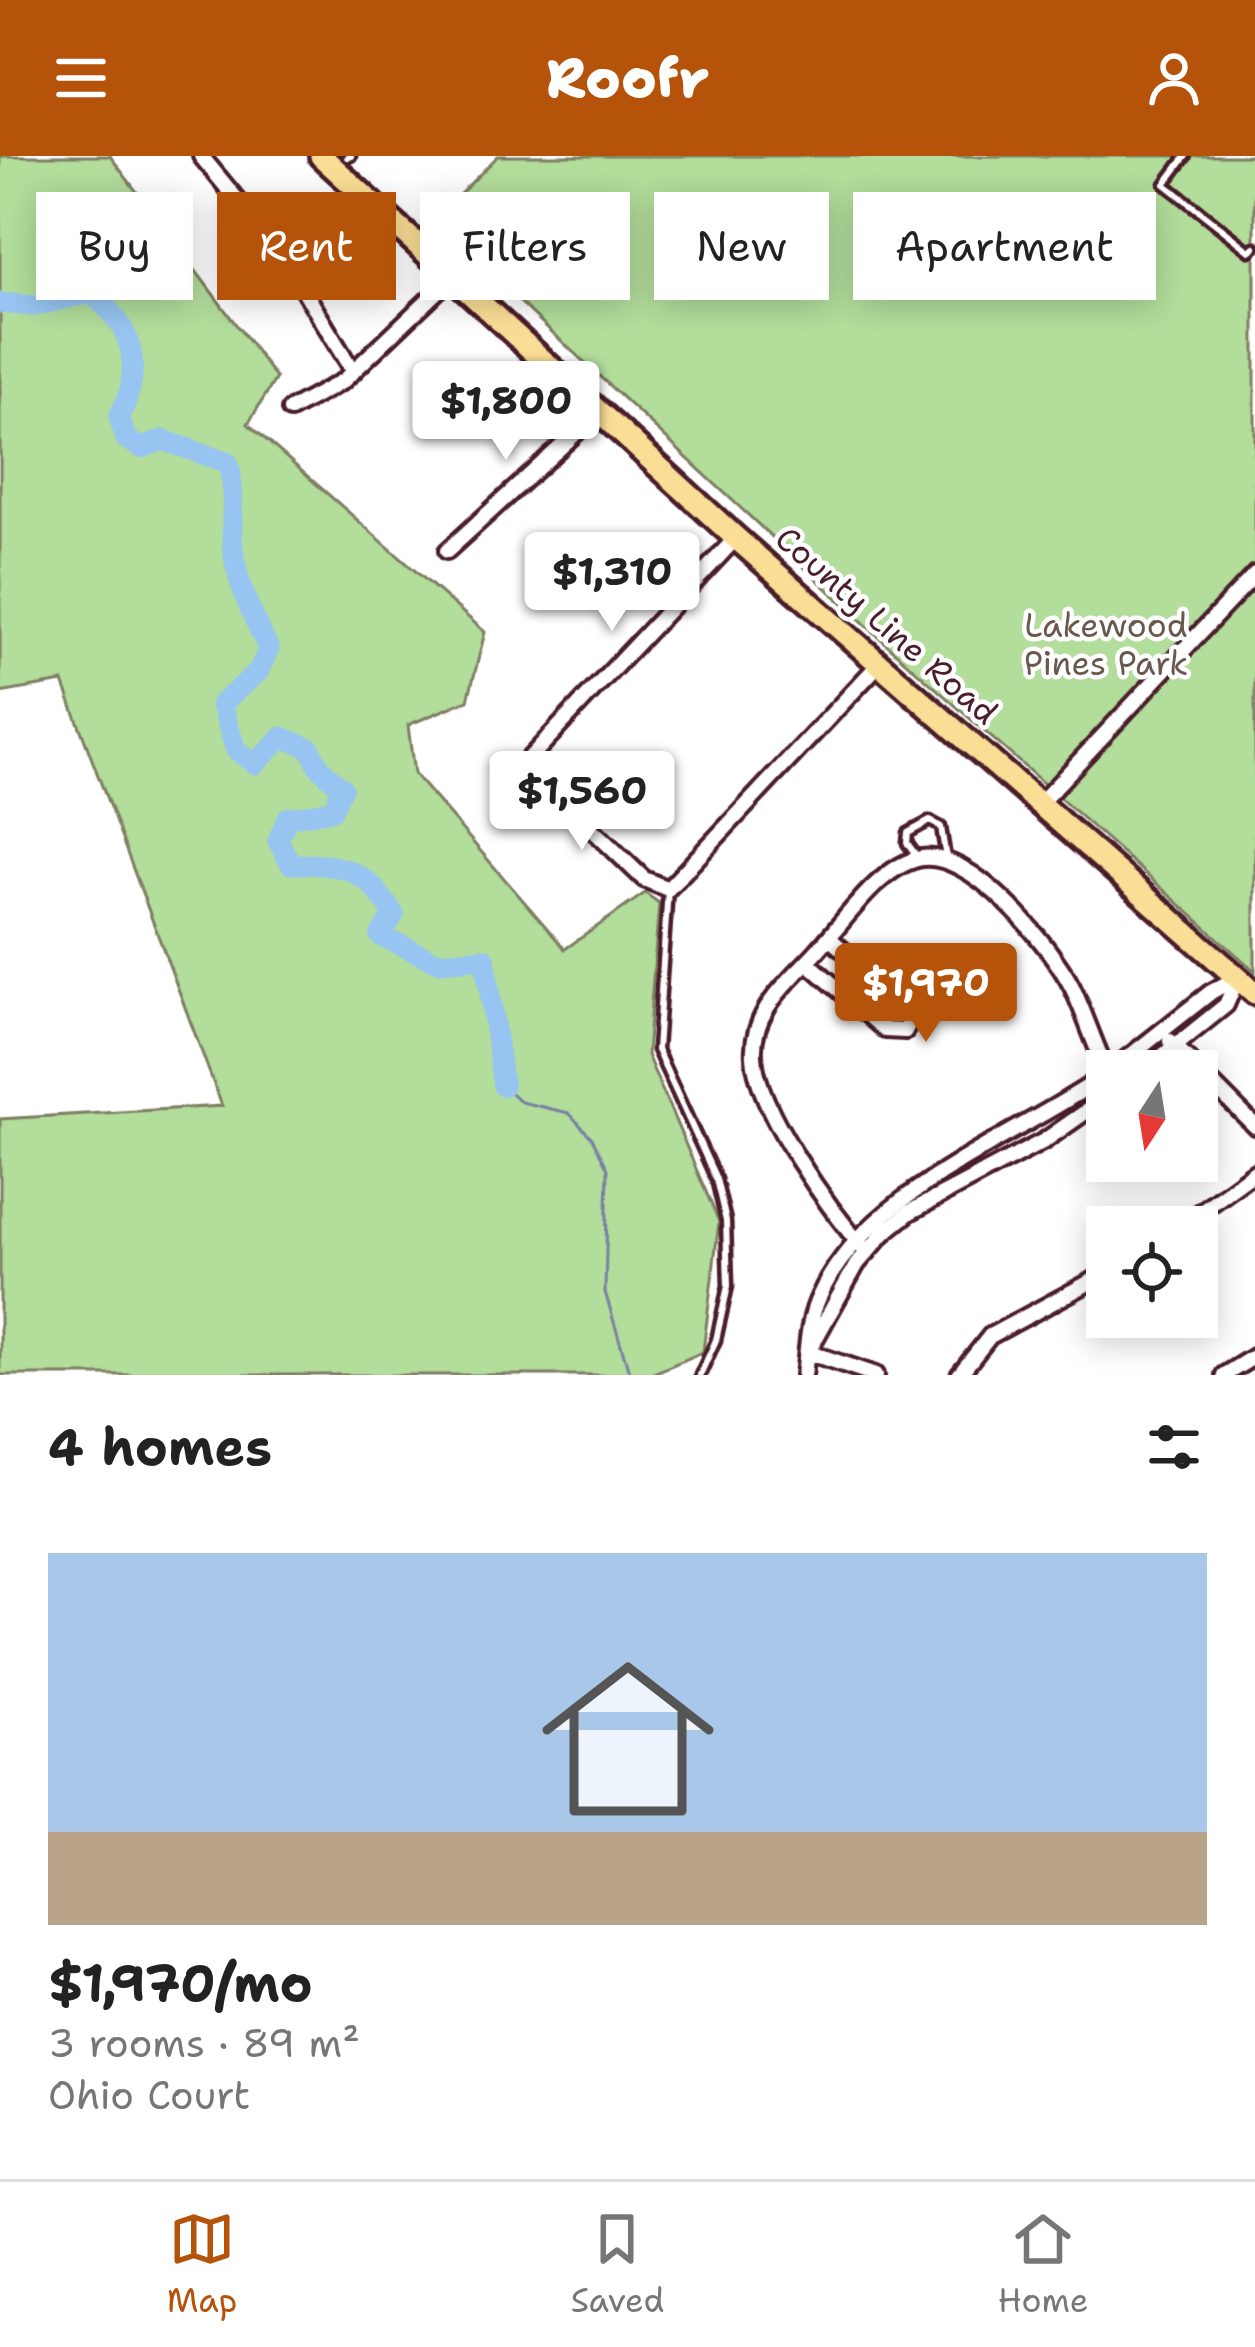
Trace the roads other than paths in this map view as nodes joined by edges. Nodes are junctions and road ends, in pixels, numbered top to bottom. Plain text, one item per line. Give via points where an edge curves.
1 (201, 156) edge
2 (1186, 156) edge
3 (341, 159) edge
4 (420, 243) edge
5 (1255, 247) edge
6 (428, 300) edge
7 (477, 300) edge
8 (353, 372) junction
9 (290, 410) dead end
10 (599, 412) junction
11 (736, 538) junction
12 (447, 551) dead end
13 (1255, 574) edge
14 (879, 664) junction
15 (524, 764) junction
16 (505, 765) dead end
17 (1041, 802) junction
18 (918, 858) junction
19 (946, 861) junction
20 (668, 890) junction
21 (829, 938) junction
22 (807, 962) junction
23 (1246, 985) edge
24 (1162, 1034) junction
25 (1177, 1048) junction
26 (1099, 1050) edge
27 (1139, 1050) edge
28 (1174, 1050) edge
29 (1086, 1088) edge
30 (1086, 1112) edge
31 (1255, 1126) edge
32 (1255, 1172) edge
33 (1208, 1206) edge
34 (862, 1247) junction
35 (1086, 1284) edge
36 (808, 1352) junction
37 (1255, 1356) edge
38 (700, 1375) edge
39 (804, 1375) edge
40 (876, 1375) edge
41 (959, 1375) edge
42 (1224, 1375) edge

1 - 8 street via 282,254
2 - 5 lane via 1165,184 1250,251
3 - 4 main road, County Line Road
6 - 8 street
7 - 10 main road, County Line Road
8 - 9 street
10 - 11 main road, County Line Road
10 - 12 street
11 - 14 main road, County Line Road
11 - 15 street
13 - 17 street
14 - 17 main road, County Line Road
14 - 20 street
15 - 16 street
15 - 20 street via 644,879
17 - 23 main road, County Line Road
18 - 19 street
18 - 19 lane via 908,833 930,821 944,833
18 - 21 street via 888,876
19 - 26 street via 983,883 1041,938
20 - 38 lane via 657,1050 716,1179 729,1259 716,1340
21 - 22 street
21 - 22 street via 908,1006 905,1031 885,1030
22 - 34 street via 758,1021 755,1066 808,1177
23 - 24 street via 1210,992
23 - 25 street
24 - 25 street
24 - 27 street
25 - 28 street
25 - 31 street
29 - 34 street via 910,1192
30 - 34 street
32 - 33 street
34 - 36 street via 820,1293
35 - 41 street via 990,1336
36 - 39 street
36 - 40 street
37 - 42 street

